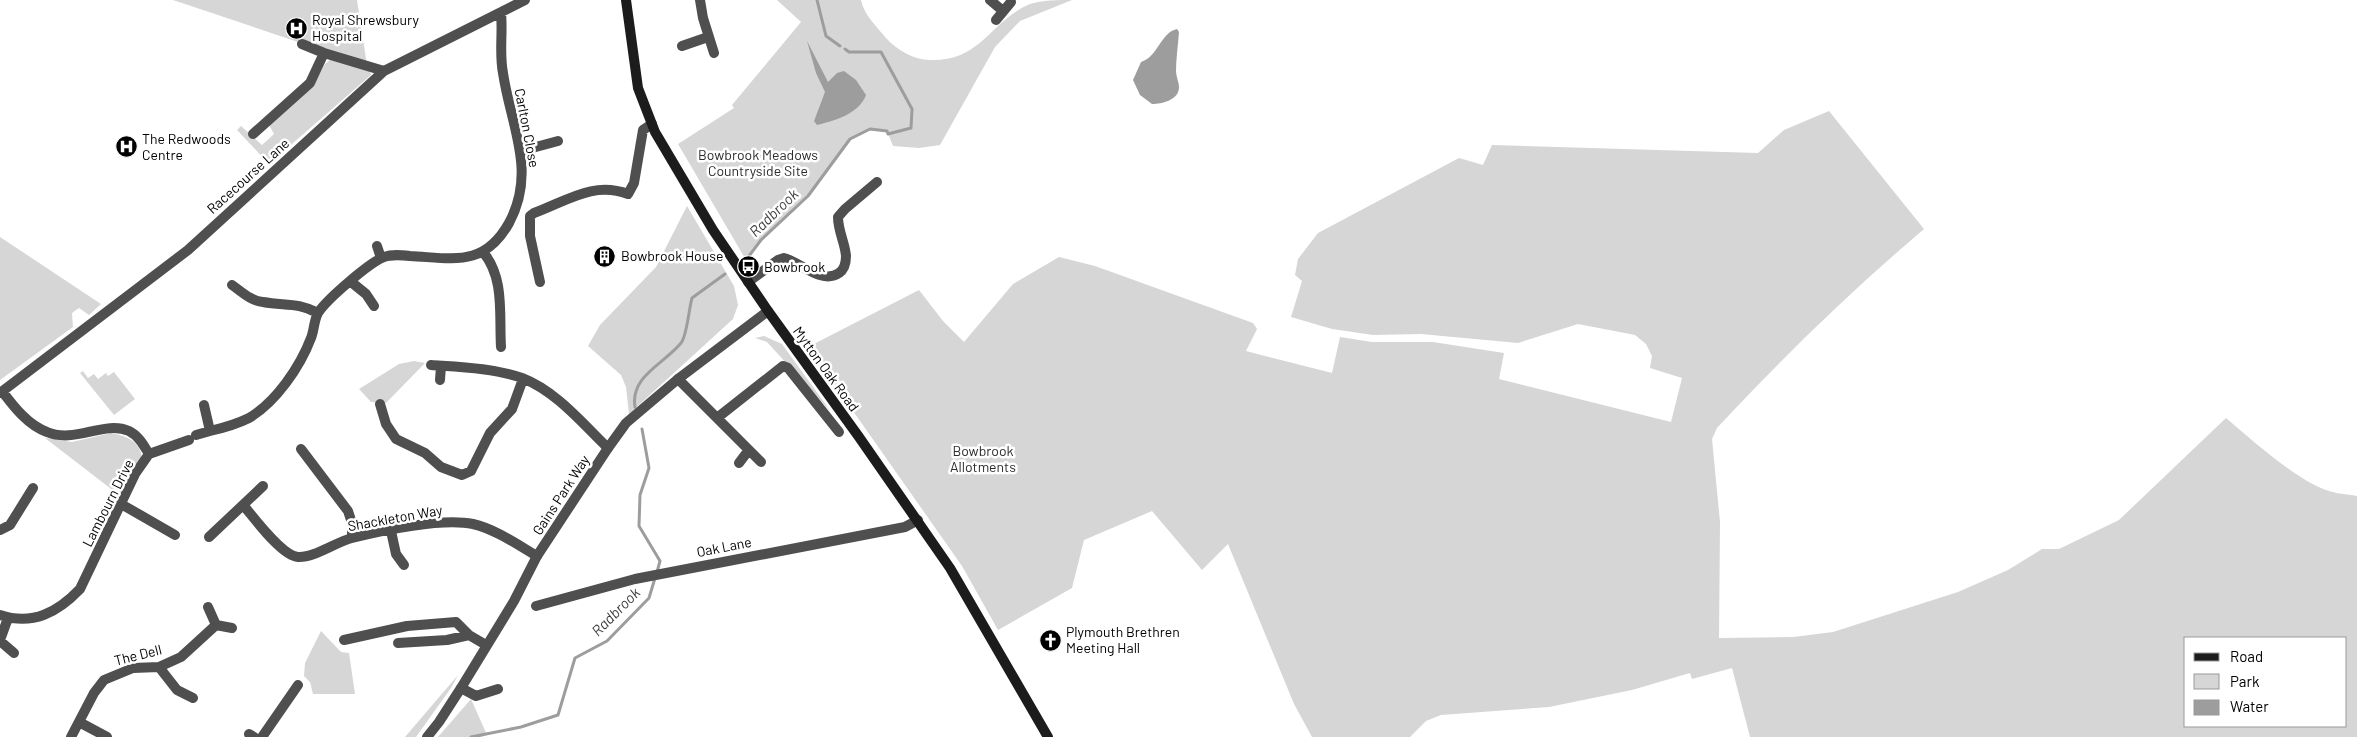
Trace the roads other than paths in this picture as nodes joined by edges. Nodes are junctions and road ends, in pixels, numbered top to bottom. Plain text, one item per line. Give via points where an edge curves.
1 (525, 0) edge
2 (626, 0) edge
3 (700, 0) edge
4 (990, 0) edge
5 (1011, 2) dead end
6 (500, 13) junction
7 (708, 37) junction
8 (302, 44) dead end
9 (682, 46) dead end
10 (324, 53) junction
11 (714, 53) dead end
12 (384, 71) junction
13 (652, 124) junction
14 (253, 134) dead end
15 (558, 141) dead end
16 (520, 151) junction
17 (877, 182) dead end
18 (377, 246) dead end
19 (484, 252) junction
20 (381, 258) junction
21 (350, 281) junction
22 (540, 282) dead end
23 (748, 282) junction
24 (232, 285) dead end
25 (251, 298) junction
26 (374, 306) dead end
27 (243, 308) dead end
28 (768, 312) junction
29 (318, 313) junction
30 (501, 347) dead end
31 (523, 379) junction
32 (678, 379) junction
33 (440, 380) dead end
34 (1, 392) edge
35 (380, 404) dead end
36 (204, 405) dead end
37 (717, 418) junction
38 (210, 431) junction
39 (839, 432) dead end
40 (608, 448) junction
41 (301, 449) dead end
42 (748, 451) junction
43 (149, 454) junction
44 (761, 462) dead end
45 (739, 463) dead end
46 (263, 486) dead end
47 (33, 488) dead end
48 (121, 504) junction
49 (244, 506) junction
50 (918, 520) junction
51 (0, 530) edge
52 (391, 531) junction
53 (175, 535) dead end
54 (209, 537) dead end
55 (352, 538) junction
56 (538, 556) junction
57 (404, 565) dead end
58 (536, 606) dead end
59 (208, 607) dead end
60 (4, 616) edge
61 (216, 625) junction
62 (232, 628) dead end
63 (469, 635) junction
64 (344, 640) dead end
65 (0, 641) edge
66 (398, 643) dead end
67 (486, 645) junction
68 (14, 653) dead end
69 (159, 667) junction
70 (298, 685) dead end
71 (462, 688) junction
72 (498, 688) dead end
73 (192, 698) dead end
74 (79, 722) junction
75 (71, 737) edge
76 (107, 737) edge
77 (262, 737) edge
78 (427, 737) edge
79 (1048, 737) edge

1 - 6 street, Racecourse Lane
2 - 13 main road, Mytton Oak Road via 638,88
3 - 7 street
4 - 5 street via 999,15
6 - 12 street, Racecourse Lane
6 - 16 street, Carlton Close via 503,74
7 - 9 street
7 - 11 street
8 - 10 street
10 - 12 street
10 - 14 street via 310,83
12 - 34 street, Racecourse Lane via 188,250
13 - 22 street via 643,130 634,183 628,194 598,188 530,216 530,236
13 - 23 main road, Mytton Oak Road via 713,230
15 - 16 street
16 - 19 street, Carlton Close via 523,174 518,202 502,234
17 - 23 street via 838,217 846,257 845,266 839,273 822,276 784,258
18 - 20 street
19 - 20 street, Carlton Close via 454,260 396,255
19 - 30 street via 496,272 495,332
20 - 21 street
21 - 26 street via 366,294
21 - 29 street
23 - 28 main road, Mytton Oak Road
24 - 25 street
25 - 27 street
25 - 29 street via 304,306
28 - 32 street, Gains Park Way
28 - 50 main road, Mytton Oak Road
29 - 38 street via 311,339 274,396 249,418
31 - 33 street via 504,373 436,365
31 - 35 street via 512,410 490,433 471,471 462,476 441,468 425,453 396,439 386,424
31 - 40 street via 562,404
32 - 37 street
32 - 40 street, Gains Park Way via 631,419
34 - 43 street, Lambourn Drive via 31,424 47,432 74,436 108,428 130,431
36 - 38 street
37 - 39 street via 783,366 788,368
37 - 42 street
38 - 43 street
40 - 56 street, Gains Park Way
41 - 55 street via 348,511
42 - 44 street
42 - 45 street
43 - 48 street, Lambourn Drive
46 - 49 street
47 - 51 street via 10,525
48 - 53 street
48 - 60 street, Lambourn Drive via 80,589 68,602 39,618 23,620
49 - 54 street
49 - 55 street, Shackleton Way via 283,549 298,558
50 - 58 street, Oak Lane via 905,527 662,573
50 - 79 main road, Mytton Oak Road via 974,607
52 - 55 street, Shackleton Way
52 - 56 street, Shackleton Way via 440,523 474,524
52 - 57 street via 391,556
56 - 67 street, Gains Park Way
59 - 61 street
60 - 65 street
61 - 62 street
61 - 69 street, The Dell via 181,657
63 - 64 street via 456,622 407,626
63 - 66 street via 447,640
63 - 67 street
65 - 68 street
67 - 71 street, Gains Park Way
69 - 73 street via 177,690
69 - 74 street, The Dell via 133,668 104,680
70 - 77 street
71 - 72 street via 476,696
71 - 78 street, Gains Park Way
74 - 75 street, The Dell
74 - 76 street

